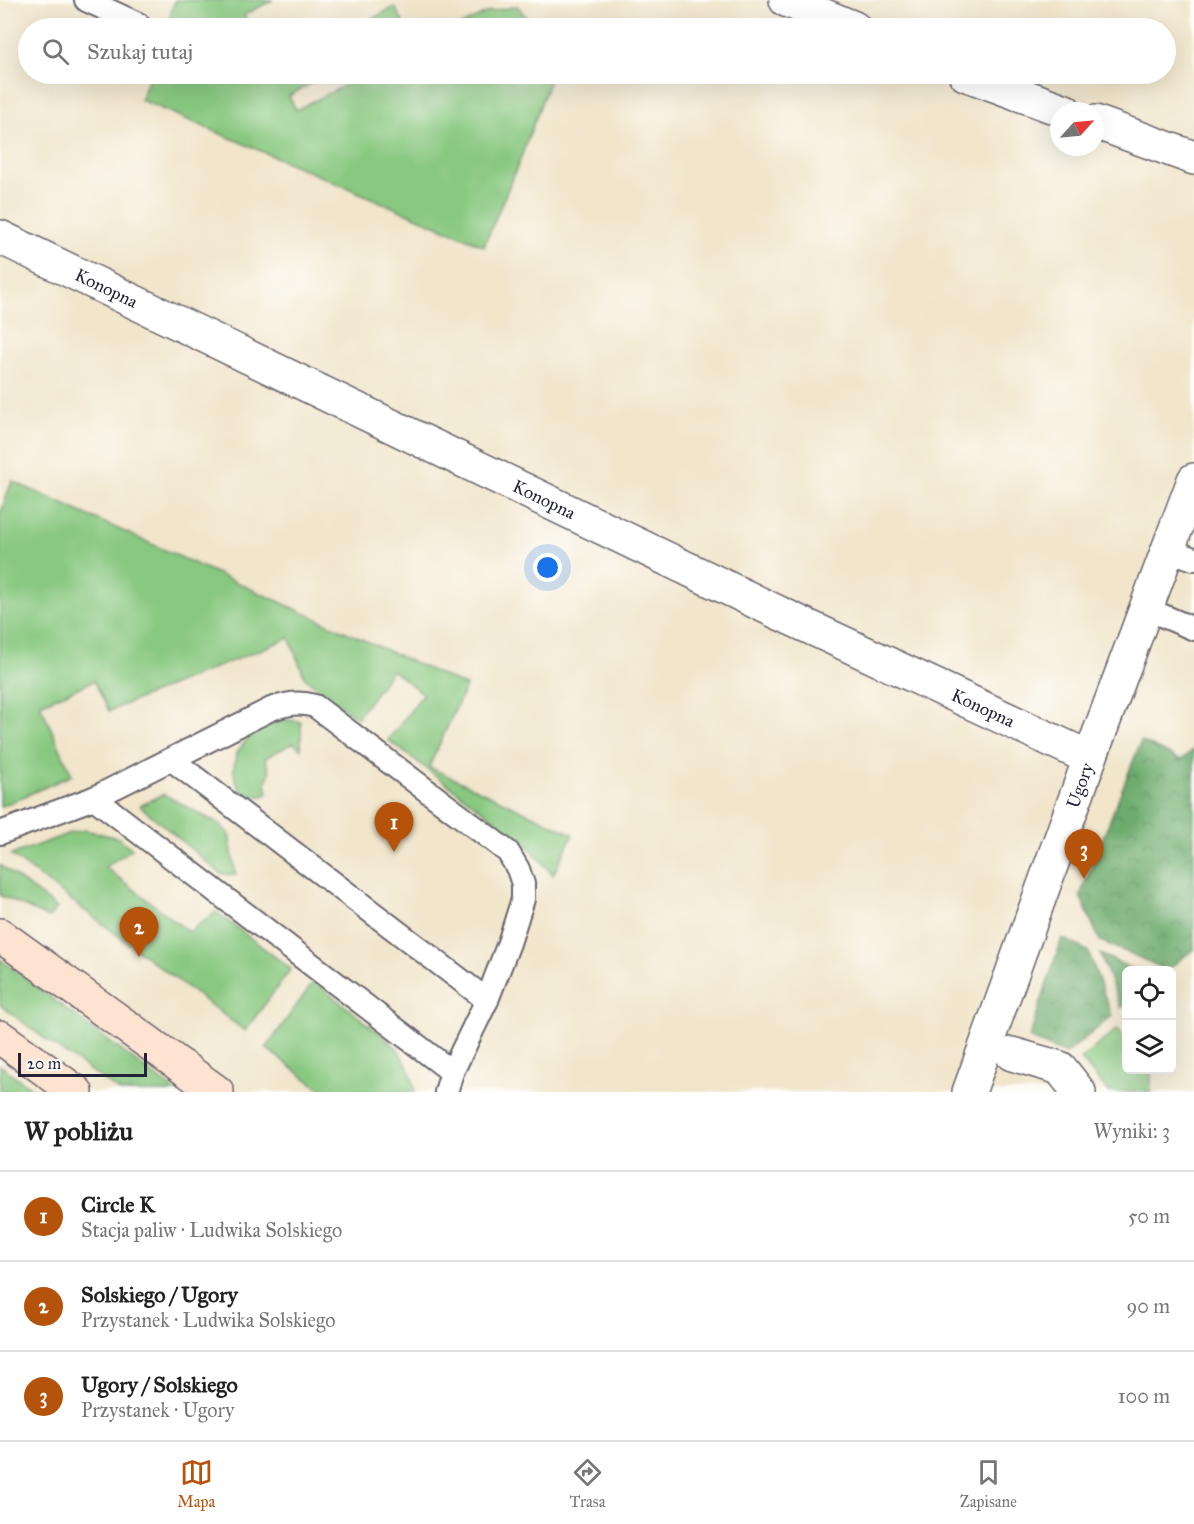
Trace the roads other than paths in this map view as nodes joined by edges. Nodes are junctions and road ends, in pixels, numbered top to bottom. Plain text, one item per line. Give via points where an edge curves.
1 (86, 0) edge
2 (786, 0) edge
3 (125, 18) edge
4 (830, 18) edge
5 (992, 84) edge
6 (1050, 105) edge
7 (1104, 125) edge
8 (1194, 158) edge
9 (0, 237) edge
10 (1194, 480) edge
11 (1181, 554) edge
12 (1147, 609) junction
13 (1194, 629) edge
14 (1089, 758) junction
15 (172, 760) junction
16 (94, 798) junction
17 (0, 833) edge
18 (0, 935) edge
19 (487, 1000) junction
20 (0, 1037) edge
21 (1012, 1054) dead end
22 (449, 1082) edge
23 (76, 1092) edge
24 (218, 1092) edge
25 (969, 1092) edge
26 (1079, 1092) edge

1 - 3 lane
2 - 4 street
5 - 6 street
7 - 8 street
9 - 14 street, Konopna
10 - 11 street, Ugory
11 - 12 street, Ugory
12 - 13 lane
12 - 14 street, Ugory
14 - 25 street, Ugory
15 - 16 lane
15 - 19 lane
15 - 19 lane via 271,709 292,703 315,706 508,852 523,884 523,899
16 - 17 lane
16 - 22 lane
18 - 24 street
19 - 22 lane
20 - 23 street
21 - 26 street via 1060,1068

